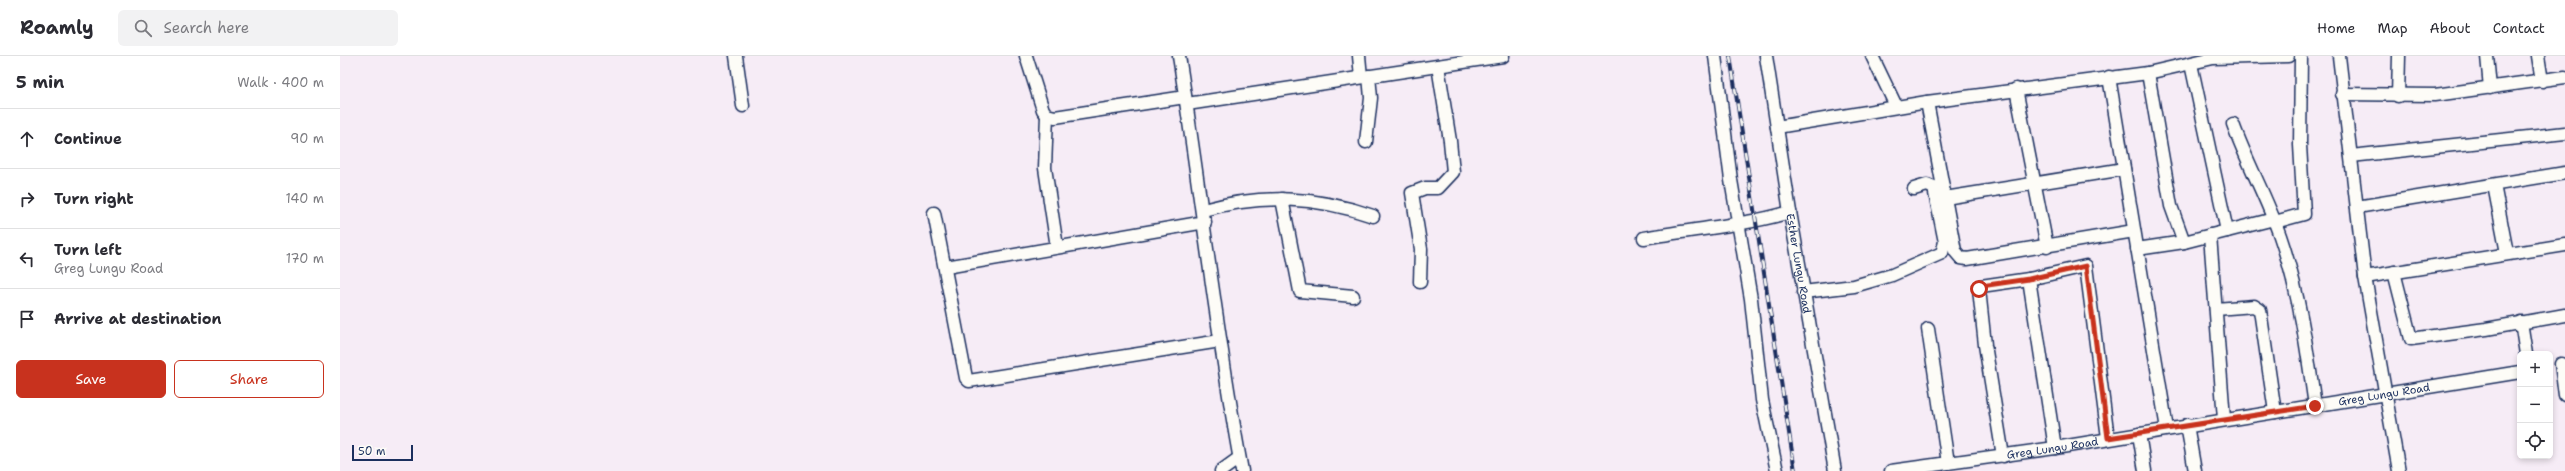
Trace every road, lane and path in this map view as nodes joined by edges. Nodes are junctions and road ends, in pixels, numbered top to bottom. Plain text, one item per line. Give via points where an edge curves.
1 (736, 56) edge
2 (1026, 56) edge
3 (1179, 56) edge
4 (1359, 56) edge
5 (1503, 56) edge
6 (1715, 56) edge
7 (1766, 56) edge
8 (1872, 56) edge
9 (2288, 56) edge
10 (2301, 56) edge
11 (2339, 56) edge
12 (2399, 56) edge
13 (2487, 56) edge
14 (2538, 56) edge
15 (2213, 57) edge
16 (1462, 59) edge
17 (2191, 64) junction
18 (1438, 66) junction
19 (2148, 72) junction
20 (1365, 77) junction
21 (2565, 77) edge
22 (2109, 78) junction
23 (2542, 81) junction
24 (2490, 88) junction
25 (2016, 89) junction
26 (2342, 94) junction
27 (2398, 96) junction
28 (1186, 100) junction
29 (1927, 102) junction
30 (743, 106) dead end
31 (1896, 106) junction
32 (1047, 115) junction
33 (2233, 124) dead end
34 (1777, 128) junction
35 (2565, 133) edge
36 (1366, 142) dead end
37 (2352, 156) junction
38 (2124, 169) junction
39 (2565, 173) edge
40 (2034, 184) junction
41 (2494, 185) junction
42 (1914, 189) dead end
43 (1945, 198) junction
44 (1282, 199) junction
45 (2357, 207) junction
46 (1203, 210) junction
47 (1790, 212) junction
48 (934, 213) dead end
49 (1373, 216) dead end
50 (2275, 220) junction
51 (1205, 222) junction
52 (1738, 224) junction
53 (2134, 231) junction
54 (2227, 231) junction
55 (2210, 236) junction
56 (1644, 238) dead end
57 (2184, 242) junction
58 (2565, 245) edge
59 (1057, 247) junction
60 (2047, 247) junction
61 (2137, 249) junction
62 (2507, 253) junction
63 (946, 267) junction
64 (2394, 272) junction
65 (2365, 277) junction
66 (2029, 279) junction
67 (1420, 282) dead end
68 (1803, 292) junction
69 (1353, 296) dead end
70 (2216, 309) junction
71 (2565, 314) edge
72 (2521, 322) junction
73 (1928, 329) dead end
74 (1220, 341) junction
75 (2526, 351) edge
76 (2559, 364) edge
77 (2517, 372) edge
78 (2386, 394) junction
79 (2565, 395) edge
80 (2315, 406) junction
81 (2275, 412) junction
82 (2224, 419) junction
83 (2187, 425) junction
84 (2167, 429) junction
85 (2139, 434) junction
86 (2108, 438) junction
87 (2055, 448) junction
88 (2003, 456) junction
89 (1239, 458) junction
90 (1948, 463) junction
91 (1925, 468) edge
92 (1221, 471) edge
93 (1242, 471) edge
94 (1777, 471) edge
95 (1835, 471) edge
96 (1891, 471) edge
97 (2145, 471) edge
98 (2195, 471) edge
99 (2399, 471) edge

1 - 30 street
2 - 32 street via 1043,110
3 - 28 street
4 - 20 street
5 - 16 street
6 - 52 street
7 - 34 street, Esther Lungu Road
8 - 31 street
9 - 15 street
10 - 50 street via 2300,145 2304,214
11 - 26 street
12 - 27 street
13 - 24 street
14 - 23 street
15 - 17 street
16 - 18 street
17 - 19 street
17 - 54 street
18 - 20 street
18 - 67 street via 1453,172 1438,188 1425,188 1412,193 1421,249
19 - 22 street
19 - 57 street via 2171,206
20 - 28 street
20 - 36 street via 1371,98
21 - 23 street
22 - 25 street
22 - 38 street
23 - 24 street
24 - 27 street via 2435,95
25 - 29 street
25 - 40 street
26 - 27 street
26 - 37 street
28 - 32 street via 1055,117
28 - 46 street
29 - 31 street
29 - 43 street
31 - 34 street
32 - 59 street via 1045,168
33 - 50 street via 2247,161
34 - 47 street, Esther Lungu Road
35 - 37 street
37 - 45 street
38 - 40 street
38 - 53 street
39 - 41 street
40 - 43 street
40 - 60 street
41 - 45 street
41 - 62 street
42 - 68 street via 1927,185 1934,188 1945,242 1942,253 1892,275 1854,286
43 - 60 street via 1955,250 1961,258
44 - 46 street via 1259,198
44 - 49 street via 1330,204
44 - 69 street via 1300,291
45 - 65 street
46 - 51 street
47 - 52 street
47 - 68 street, Esther Lungu Road
48 - 63 street
50 - 54 street
50 - 80 street via 2303,321
51 - 59 street
51 - 74 street
52 - 56 street
52 - 94 street via 1751,299 1762,400
53 - 60 street
53 - 61 street
54 - 55 street
55 - 57 street
55 - 70 street
57 - 61 street
58 - 62 street
59 - 63 street
61 - 84 street
62 - 64 street
63 - 74 street via 966,378 970,381
64 - 65 street
64 - 72 street via 2411,339
65 - 78 street
66 - 86 street via 2086,266
66 - 87 street
66 - 88 street via 1981,286 1978,292
68 - 95 street, Esther Lungu Road
70 - 81 street via 2254,306 2260,310
70 - 82 street
71 - 72 street
72 - 75 street
73 - 90 street
74 - 89 street
76 - 79 street
77 - 78 street, Greg Lungu Road
78 - 80 street, Greg Lungu Road
78 - 99 street
80 - 81 street, Greg Lungu Road
81 - 82 street, Greg Lungu Road
82 - 83 street, Greg Lungu Road
83 - 84 street, Greg Lungu Road
83 - 98 street
84 - 85 street, Greg Lungu Road
85 - 86 street, Greg Lungu Road
85 - 97 street
86 - 87 street, Greg Lungu Road
87 - 88 street, Greg Lungu Road
88 - 90 street, Greg Lungu Road
89 - 92 street
89 - 93 street
90 - 91 street, Greg Lungu Road
91 - 96 street, Greg Lungu Road

